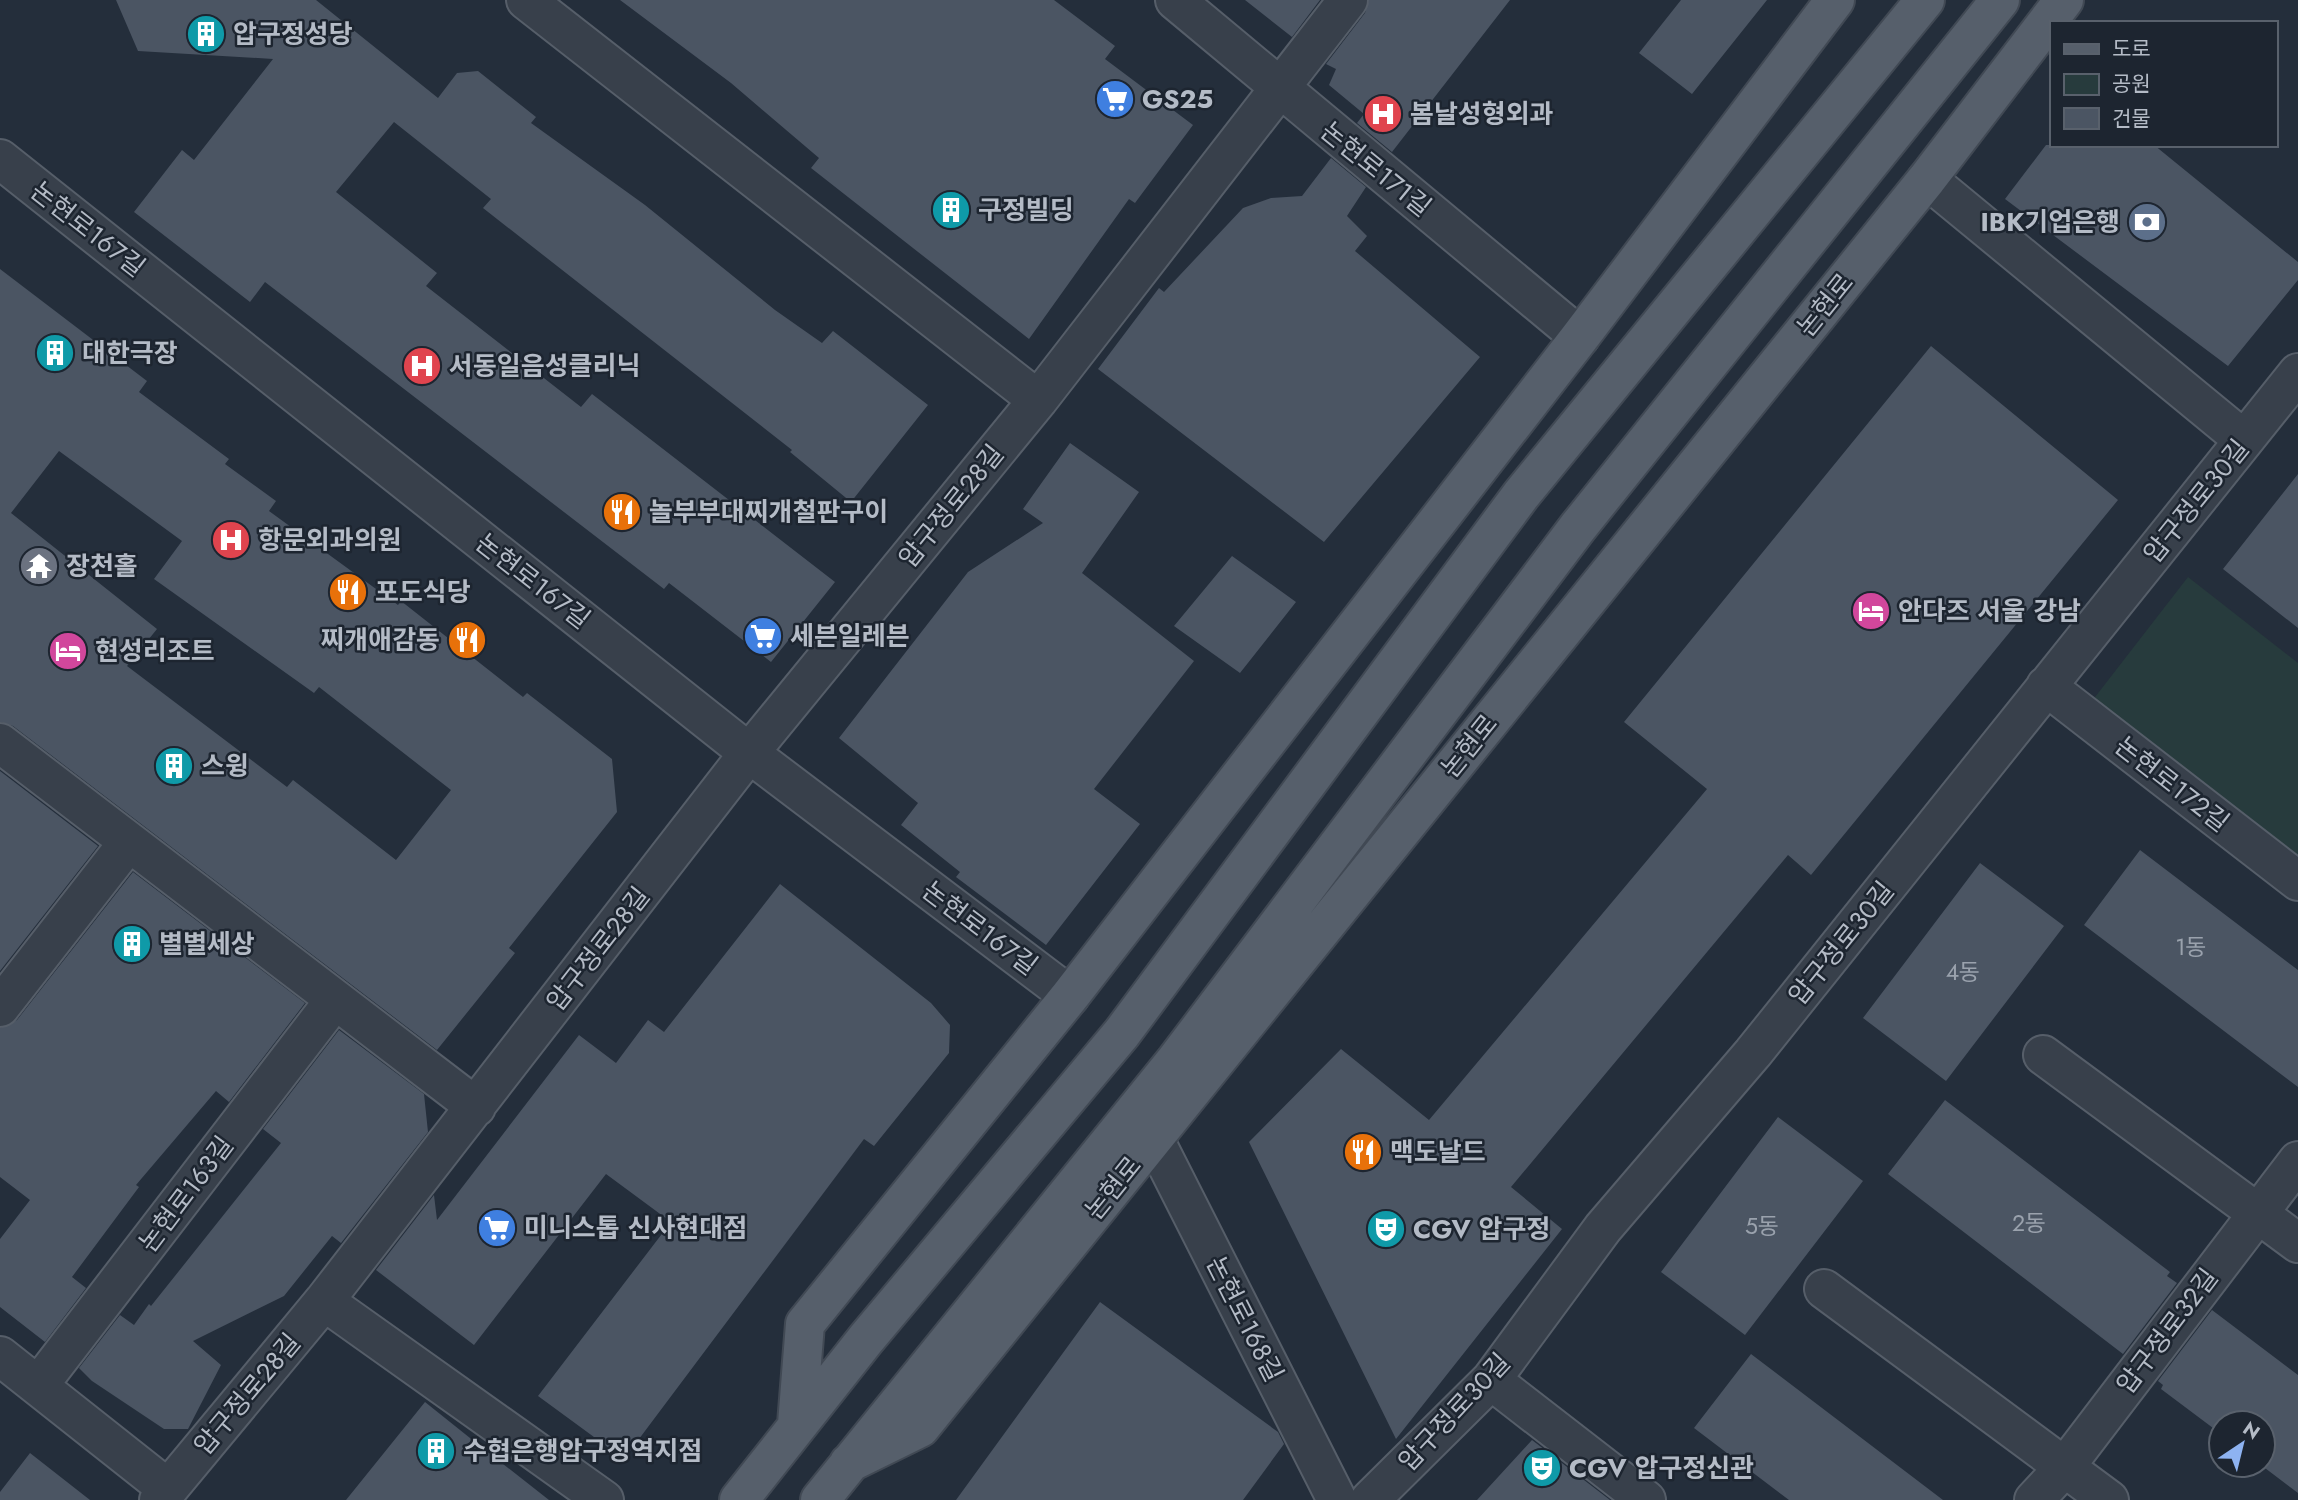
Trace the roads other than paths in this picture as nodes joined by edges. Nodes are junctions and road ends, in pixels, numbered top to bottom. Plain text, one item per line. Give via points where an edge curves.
1 (526, 0) edge
2 (1175, 0) edge
3 (1348, 0) edge
4 (1835, 0) edge
5 (1925, 0) edge
6 (2000, 0) edge
7 (2064, 0) edge
8 (1278, 88) junction
9 (0, 159) edge
10 (1927, 179) junction
11 (1580, 337) junction
12 (2298, 373) edge
13 (1038, 400) junction
14 (2245, 440) junction
15 (2046, 686) junction
16 (0, 743) edge
17 (749, 753) junction
18 (128, 843) junction
19 (2298, 881) edge
20 (1070, 996) junction
21 (334, 1001) junction
22 (0, 1007) edge
23 (2043, 1055) dead end
24 (476, 1107) junction
25 (1153, 1138) junction
26 (2298, 1161) edge
27 (2256, 1212) junction
28 (2298, 1243) edge
29 (1824, 1289) dead end
30 (324, 1301) junction
31 (0, 1356) edge
32 (1491, 1380) junction
33 (38, 1386) junction
34 (797, 1424) junction
35 (849, 1463) junction
36 (2064, 1468) junction
37 (163, 1495) edge
38 (604, 1500) edge
39 (739, 1500) edge
40 (820, 1500) edge
41 (1337, 1500) edge
42 (1370, 1500) edge
43 (1646, 1500) edge
44 (2034, 1500) edge
45 (2109, 1500) edge

1 - 13 street
2 - 8 street, 논현로171길
3 - 8 street, 압구정로28길
4 - 11 main road
5 - 34 main road via 1521,495 1122,1033
6 - 35 main road, 논현로 via 1578,527 1176,1060
7 - 10 main road, 논현로
8 - 11 street, 논현로171길
8 - 13 street, 압구정로28길
9 - 17 street, 논현로167길
10 - 14 street
10 - 25 main road, 논현로
11 - 20 main road
12 - 14 street, 압구정로30길
13 - 17 street, 압구정로28길
14 - 15 street, 압구정로30길
15 - 19 street, 논현로172길
15 - 32 street, 압구정로30길 via 1753,1053 1603,1228
16 - 18 street
17 - 20 street, 논현로167길
17 - 24 street, 압구정로28길
18 - 21 street
18 - 22 street
20 - 34 main road via 805,1324
21 - 24 street
21 - 33 street, 논현로163길
23 - 27 street
24 - 30 street, 압구정로28길
25 - 35 main road, 논현로 via 920,1428
25 - 41 street, 논현로168길
26 - 27 street, 압구정로32길
27 - 28 street
27 - 36 street, 압구정로32길
29 - 36 street
30 - 37 street, 압구정로28길
30 - 38 street
31 - 33 street
32 - 42 street, 압구정로30길
32 - 43 street
33 - 37 street
34 - 39 main road
35 - 40 main road, 논현로
36 - 44 street, 압구정로32길
36 - 45 street

